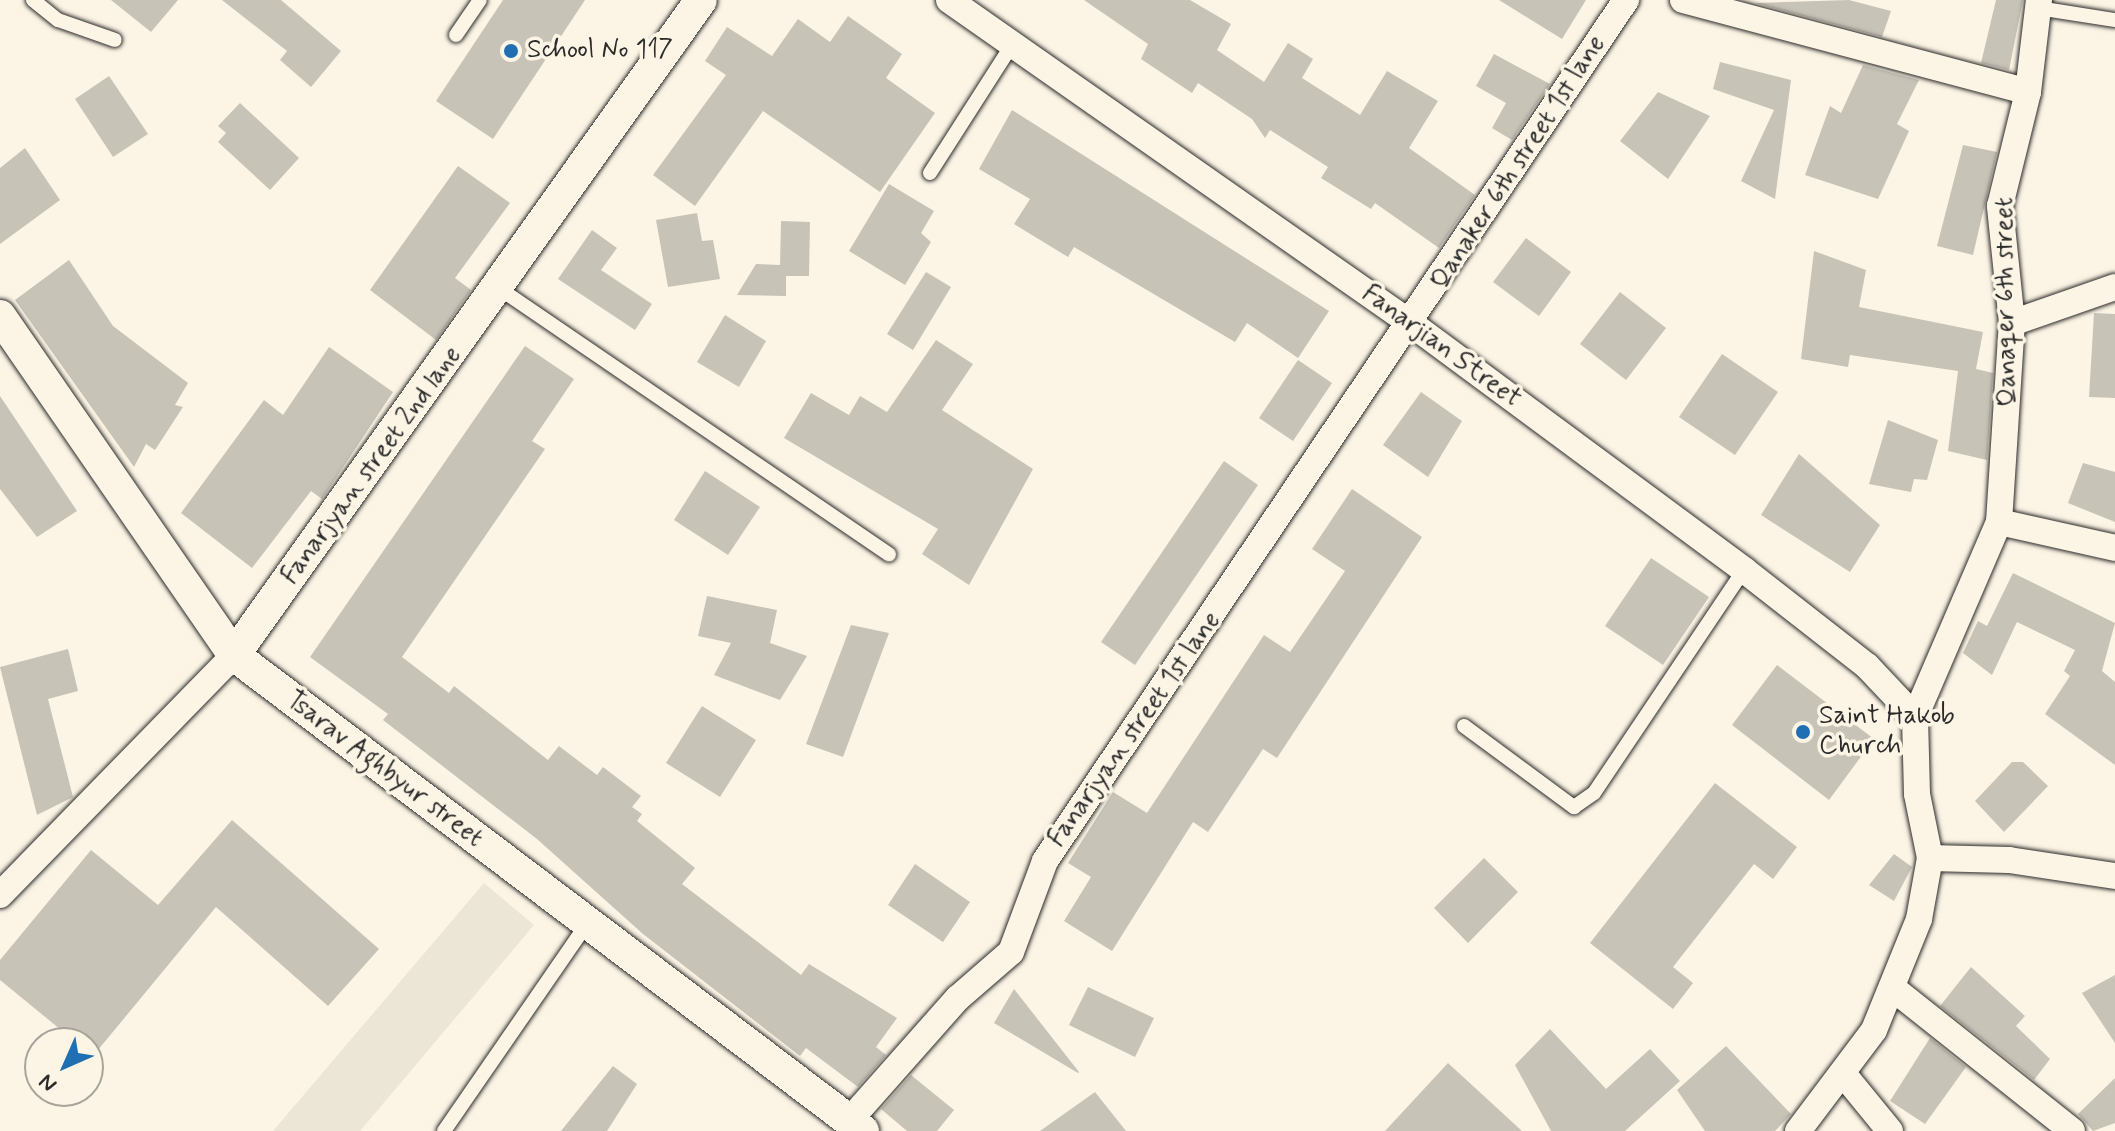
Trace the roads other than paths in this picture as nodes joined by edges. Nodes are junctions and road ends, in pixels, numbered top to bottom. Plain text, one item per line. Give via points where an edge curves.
1 (33, 0) edge
2 (480, 0) edge
3 (701, 0) edge
4 (949, 0) edge
5 (1626, 0) edge
6 (1683, 0) edge
7 (2038, 4) edge
8 (2115, 20) edge
9 (456, 35) dead end
10 (115, 40) dead end
11 (1012, 45) junction
12 (2028, 92) junction
13 (930, 173) dead end
14 (2115, 287) edge
15 (500, 289) junction
16 (0, 316) edge
17 (2012, 323) junction
18 (1413, 325) junction
19 (1999, 522) junction
20 (2115, 548) edge
21 (889, 554) dead end
22 (1744, 570) junction
23 (234, 655) junction
24 (1915, 717) junction
25 (1464, 726) dead end
26 (1930, 858) junction
27 (2115, 876) edge
28 (0, 895) edge
29 (586, 925) junction
30 (1895, 990) junction
31 (1845, 1076) junction
32 (856, 1126) edge
33 (444, 1131) edge
34 (1798, 1131) edge
35 (1890, 1131) edge
36 (2072, 1131) edge

1 - 10 lane via 58,20
2 - 9 lane
3 - 15 street, Fanarjyan street 2nd lane
4 - 11 street, Fanarjian Street
5 - 18 street, Qanaker 6th street 1st lane
6 - 12 street
7 - 8 lane
7 - 12 street, Qanaqer 6th street
11 - 13 lane
11 - 18 street, Fanarjian Street
12 - 17 street, Qanaqer 6th street via 2000,206
14 - 17 street
15 - 21 lane
15 - 23 street, Fanarjyan street 2nd lane
16 - 23 street, Tsarav Aghbyur street
17 - 19 street, Qanaqer 6th street
18 - 22 street, Fanarjian Street
18 - 32 street, Fanarjyan street 1st lane via 1045,861 1011,952 958,998
19 - 20 street
19 - 24 street, Qanaqer 6th street
22 - 24 street, Fanarjian Street via 1867,666
22 - 25 lane via 1594,793 1574,807
23 - 28 street, Fanarjyan street 2nd lane
23 - 29 street, Tsarav Aghbyur street
24 - 26 street, Qanaqer 6th street via 1917,794
26 - 27 street via 2009,860
26 - 30 street, Qanaqer 6th street
29 - 32 street, Tsarav Aghbyur street
29 - 33 lane
30 - 31 street, Qanaqer 6th street
30 - 36 street
31 - 34 street, Qanaqer 6th street
31 - 35 street

